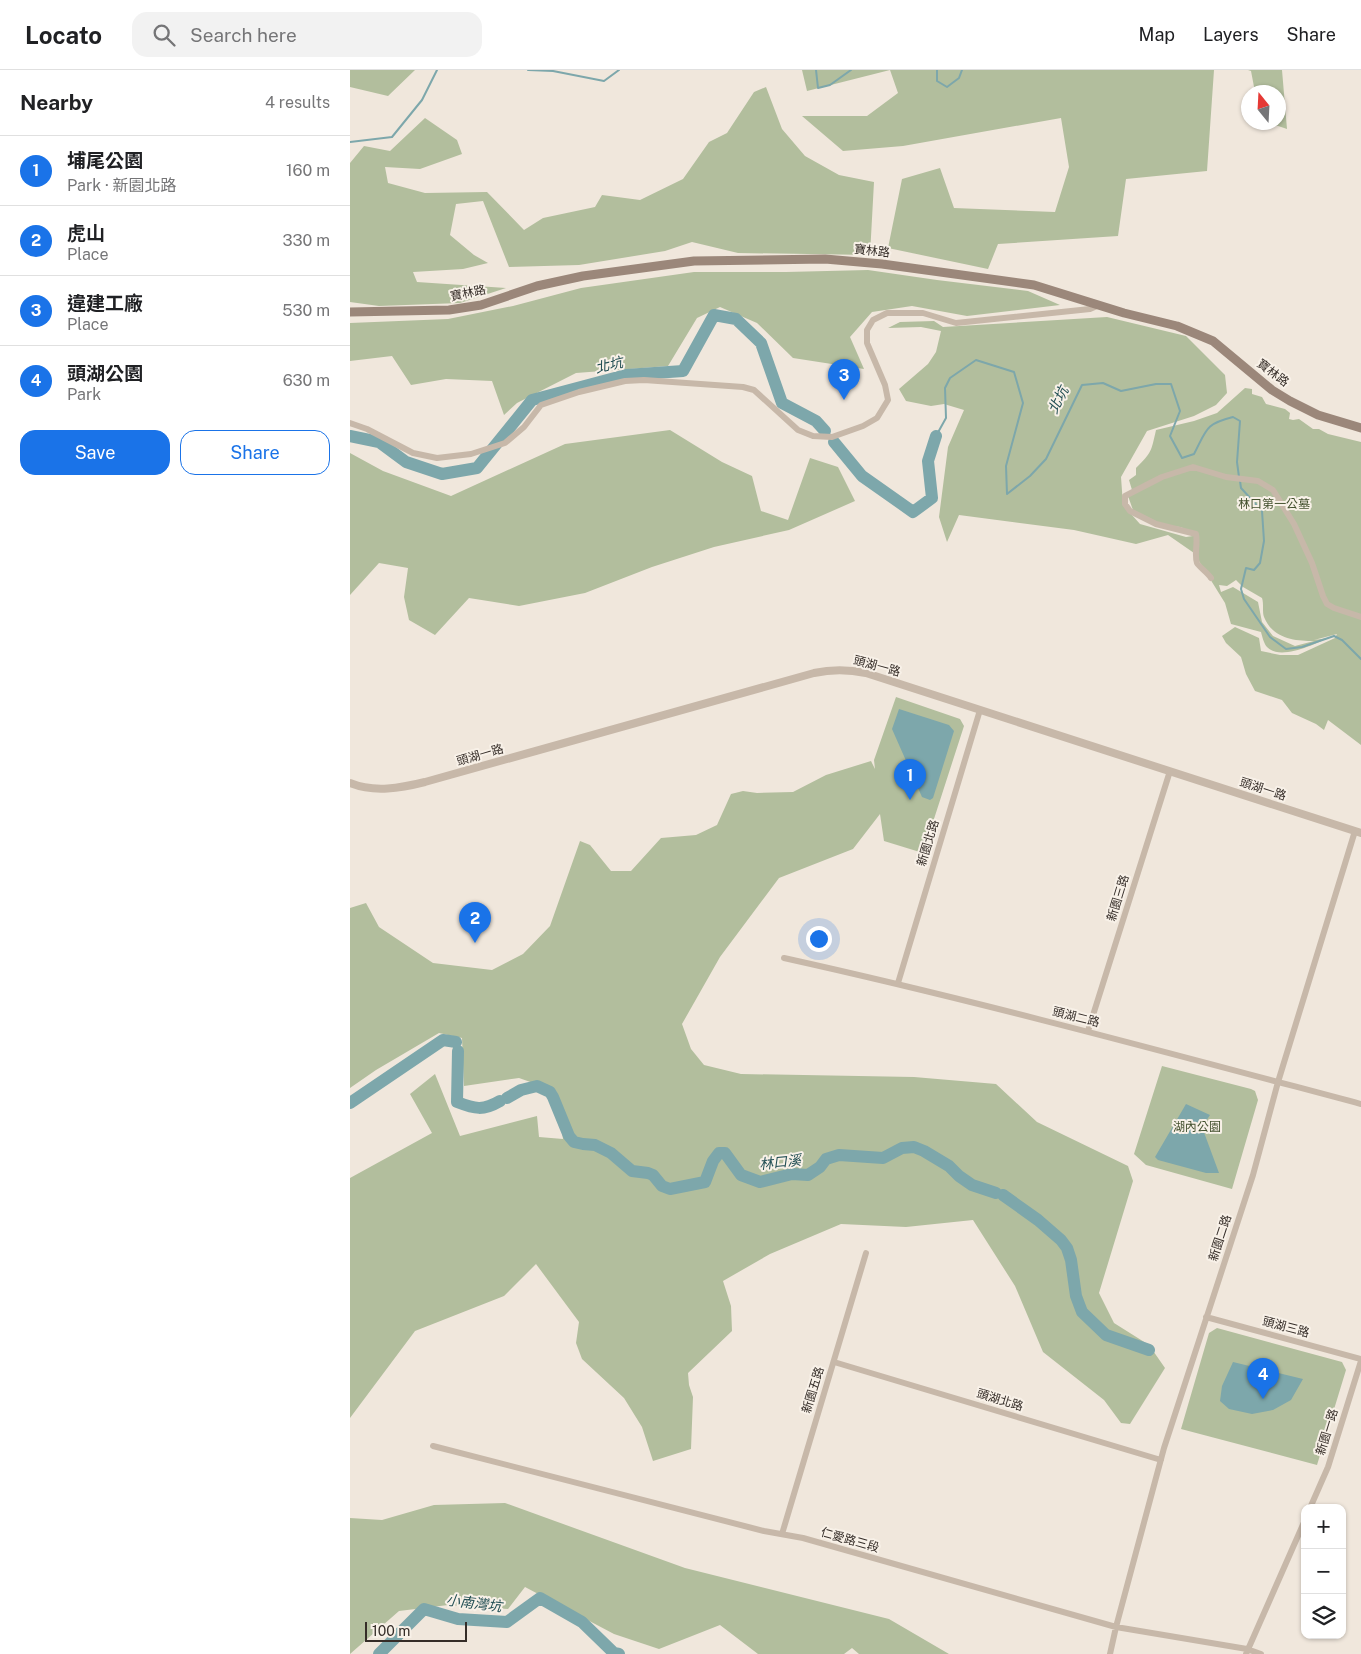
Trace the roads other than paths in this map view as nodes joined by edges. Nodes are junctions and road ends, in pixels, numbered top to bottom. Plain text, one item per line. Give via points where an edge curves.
1 (1097, 306) junction
2 (350, 312) edge
3 (350, 423) edge
4 (1361, 428) edge
5 (1211, 578) dead end
6 (1361, 617) edge
7 (980, 710) junction
8 (1170, 771) junction
9 (350, 783) edge
10 (1358, 832) edge
11 (784, 958) dead end
12 (898, 983) junction
13 (1088, 1031) junction
14 (1278, 1082) junction
15 (1361, 1104) edge
16 (866, 1253) dead end
17 (1206, 1317) junction
18 (1361, 1360) edge
19 (834, 1362) junction
20 (433, 1446) dead end
21 (1161, 1460) junction
22 (1312, 1504) edge
23 (1301, 1529) edge
24 (782, 1534) junction
25 (1116, 1627) junction
26 (1246, 1652) edge
27 (1110, 1654) edge
28 (1260, 1654) edge

1 - 2 main road, 寶林路 via 1018,282 882,264 786,259 694,261 583,276 448,310
1 - 3 street via 956,322 924,313 887,314 873,320 867,330 867,343 888,400 877,418 832,437 813,436 798,430 754,390 644,380 625,381 541,405 524,427 505,443 471,454 437,458 413,453
1 - 4 main road, 寶林路 via 1177,326 1213,341 1290,401 1318,415
5 - 6 street via 1197,564 1196,534 1156,524 1130,511 1125,504 1125,496 1162,477 1193,467 1226,477 1258,481 1273,490 1294,524 1327,604
7 - 8 street, 頭湖一路
7 - 9 street, 頭湖一路 via 866,673 849,669 830,670 425,782 381,789
7 - 12 street, 新園北路
8 - 10 street, 頭湖一路
8 - 13 street, 新園三路
10 - 14 street, 新園二路
11 - 12 street, 頭湖二路
12 - 13 street, 頭湖二路
13 - 14 street, 頭湖二路
14 - 15 street, 頭湖二路
14 - 17 street, 新園二路 via 1253,1175
16 - 19 street, 新園五路
17 - 18 street, 頭湖三路
17 - 21 street, 新園二路
18 - 22 street, 新園一路 via 1328,1467
19 - 21 street, 頭湖北路
19 - 24 street, 新園五路
20 - 24 street, 仁愛路三段
21 - 25 street, 新園二路
23 - 26 street
24 - 25 street, 仁愛路三段
25 - 26 street, 仁愛路三段
25 - 27 street, 新園二路
26 - 28 street, 仁愛路三段

